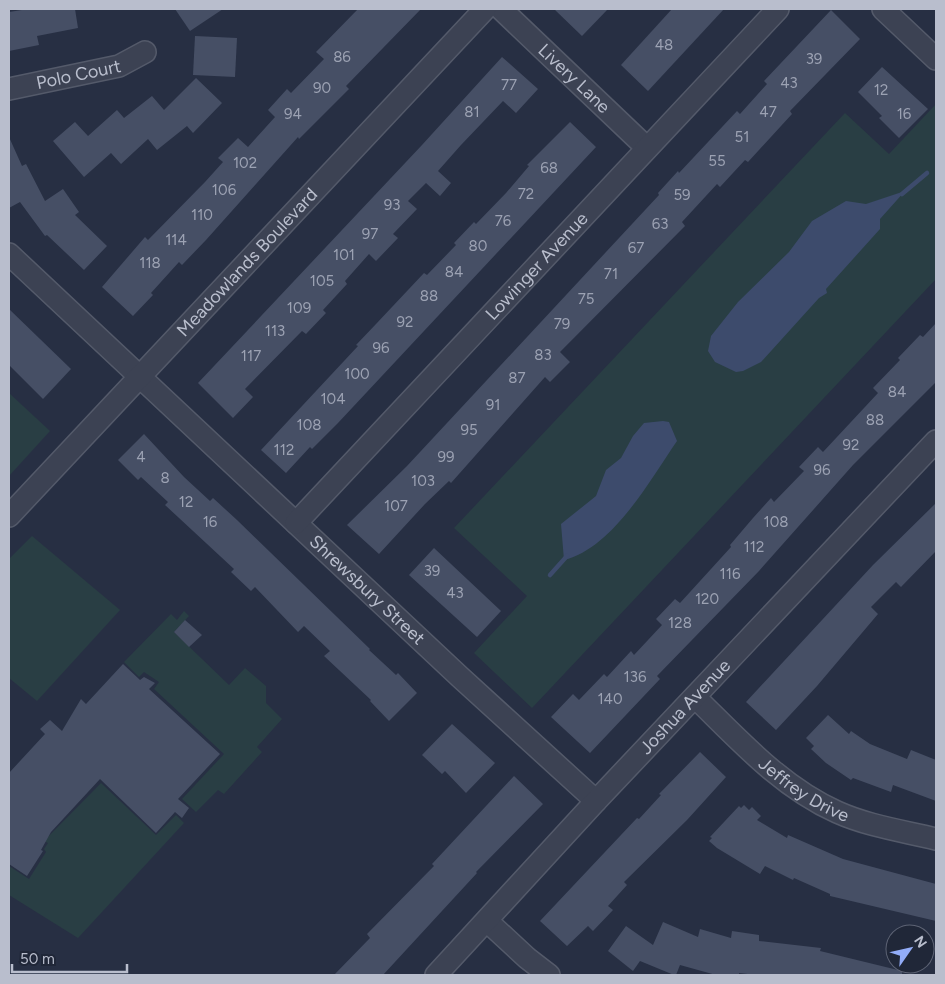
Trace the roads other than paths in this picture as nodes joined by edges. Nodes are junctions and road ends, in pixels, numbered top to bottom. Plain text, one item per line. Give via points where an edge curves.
1 (484, 9) edge
2 (501, 9) edge
3 (778, 9) edge
4 (883, 9) edge
5 (145, 52) dead end
6 (936, 59) edge
7 (9, 89) edge
8 (647, 148) junction
9 (9, 254) edge
10 (140, 377) junction
11 (936, 441) edge
12 (9, 516) edge
13 (296, 523) junction
14 (695, 697) junction
15 (596, 801) junction
16 (936, 839) edge
17 (487, 921) junction
18 (436, 975) edge
19 (549, 975) edge

1 - 10 street, Meadowlands Boulevard
2 - 8 street, Livery Lane
3 - 8 street, Lowinger Avenue
4 - 6 street
5 - 7 street, Polo Court via 119,66
8 - 13 street, Lowinger Avenue
9 - 10 street, Shrewsbury Street
10 - 12 street, Meadowlands Boulevard
10 - 13 street, Shrewsbury Street
11 - 14 street, Joshua Avenue
13 - 15 street, Shrewsbury Street
14 - 15 street, Joshua Avenue
14 - 16 street, Jeffrey Drive via 776,774 816,801 874,825
15 - 17 street, Joshua Avenue
17 - 18 street, Joshua Avenue
17 - 19 street

